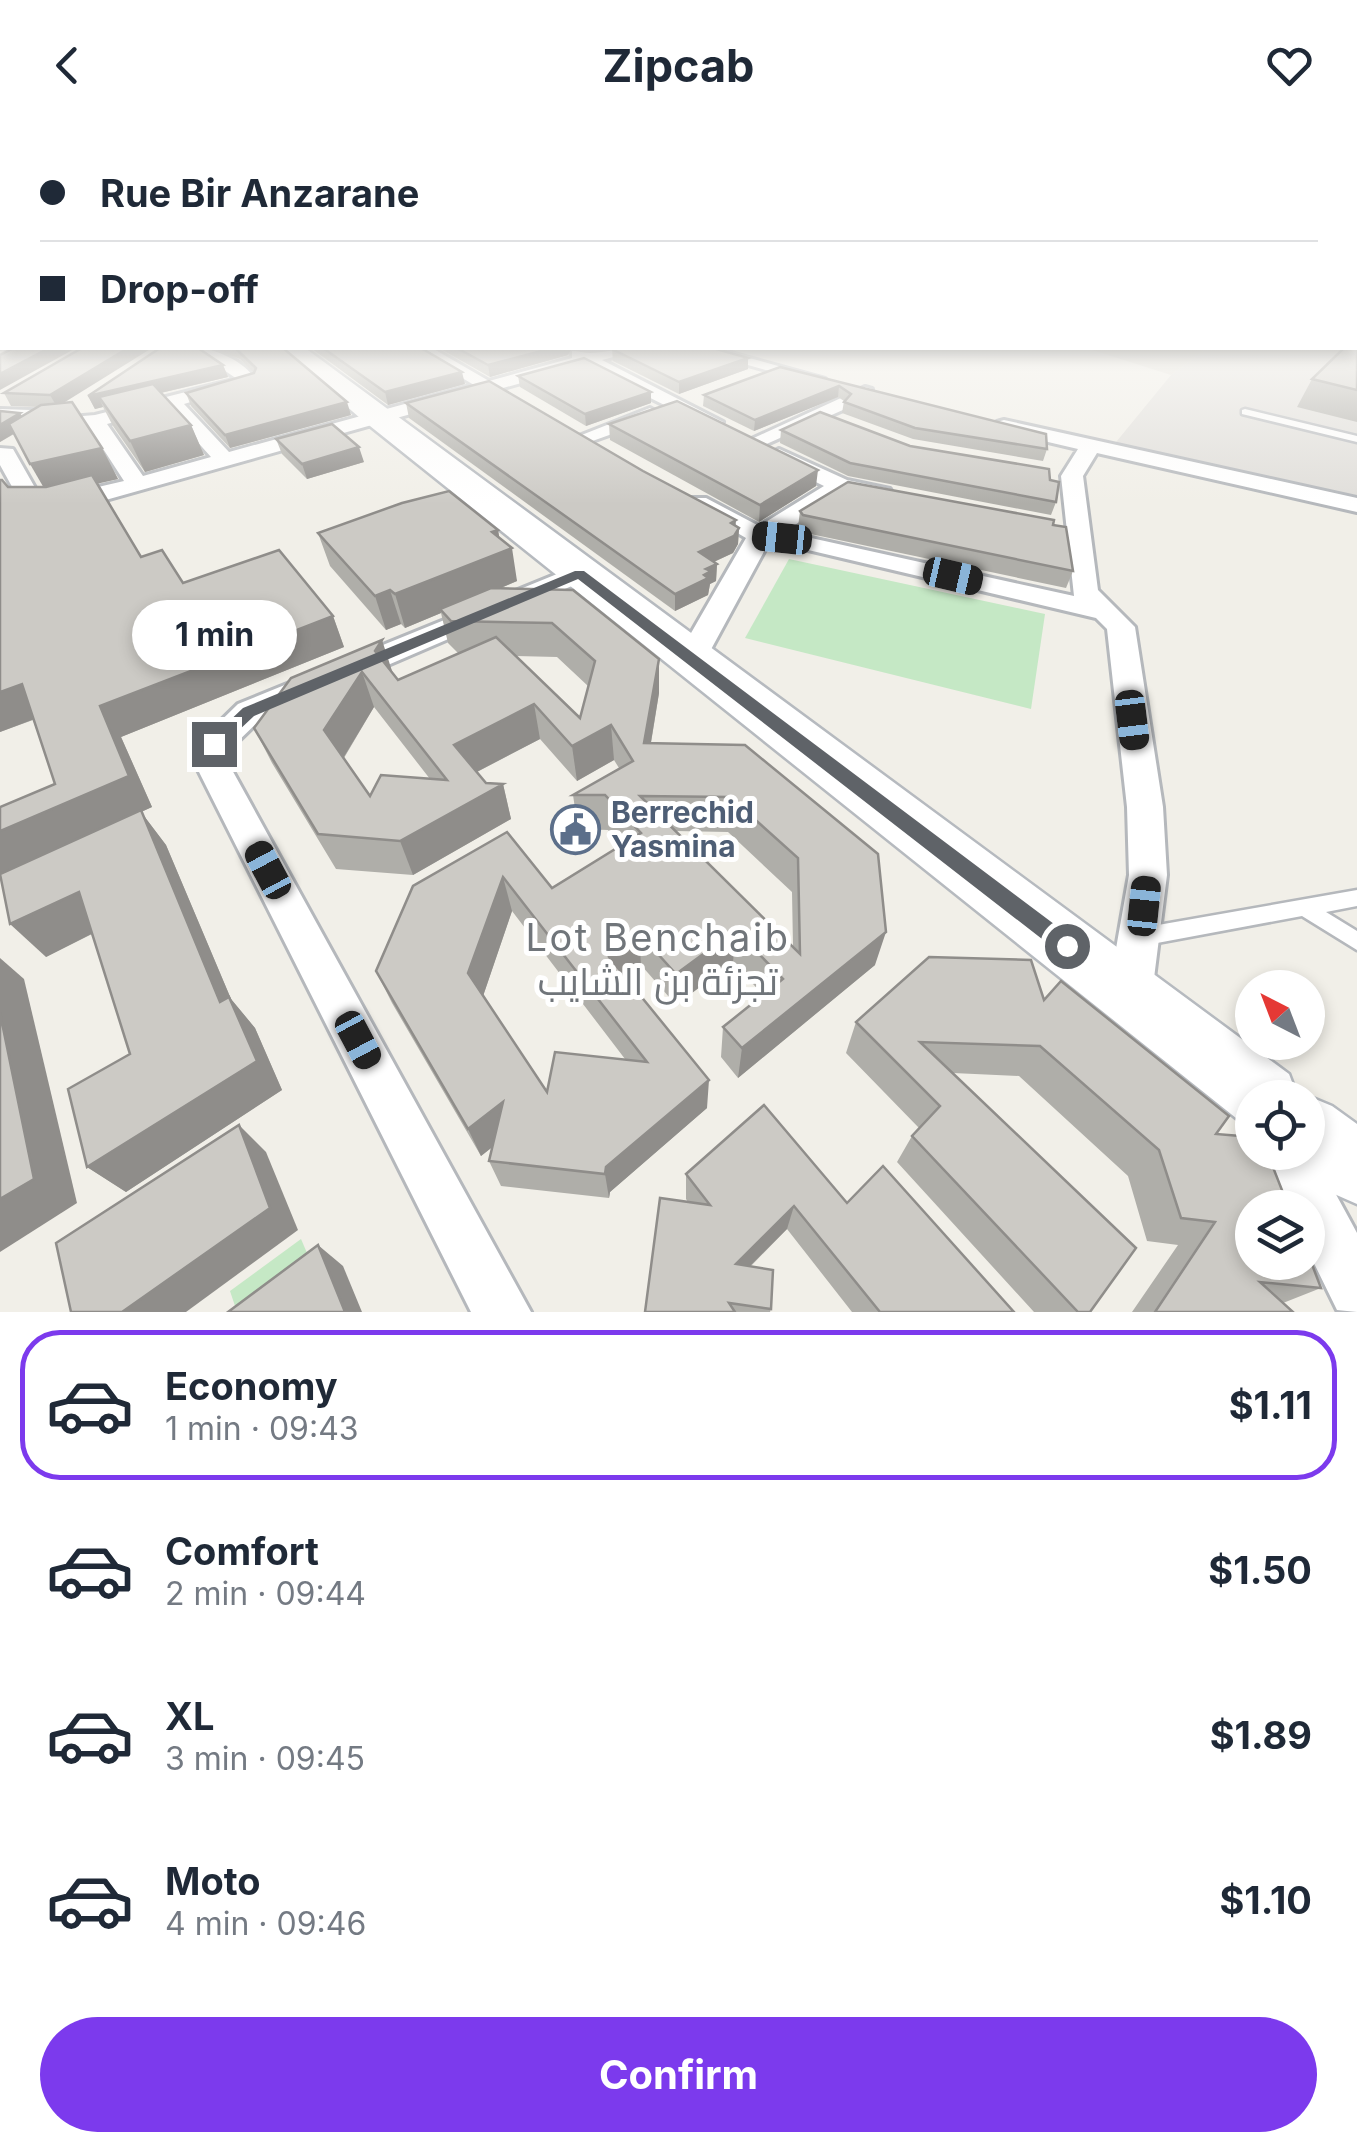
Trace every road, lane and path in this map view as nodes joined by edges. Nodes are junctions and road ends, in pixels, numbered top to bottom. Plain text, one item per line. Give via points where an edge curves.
1 (206, 393) edge
2 (343, 393) edge
3 (454, 393) edge
4 (508, 393) edge
5 (656, 393) edge
6 (711, 393) edge
7 (868, 393) edge
8 (92, 398) edge
9 (172, 402) junction
10 (525, 402) edge
11 (678, 405) junction
12 (1245, 412) dead end
13 (0, 415) edge
14 (820, 415) junction
15 (61, 418) junction
16 (371, 418) junction
17 (978, 420) edge
18 (95, 421) junction
19 (854, 429) edge
20 (1357, 439) edge
21 (754, 442) junction
22 (14, 447) edge
23 (1090, 448) junction
24 (612, 454) edge
25 (224, 460) junction
26 (137, 484) junction
27 (841, 486) junction
28 (669, 487) edge
29 (910, 500) edge
30 (1357, 505) edge
31 (760, 536) junction
32 (579, 574) junction
33 (1102, 610) junction
34 (691, 659) junction
35 (1357, 898) edge
36 (1305, 908) junction
37 (1141, 937) junction
38 (1357, 941) edge
39 (1130, 994) junction
40 (1239, 1080) edge
41 (1325, 1143) edge
42 (1357, 1168) edge
43 (1294, 1170) edge
44 (1357, 1290) edge
45 (502, 1312) edge

1 - 9 street
2 - 16 street
3 - 16 street
4 - 10 street
5 - 11 street
6 - 11 street
7 - 14 street via 875,395
8 - 15 street
9 - 18 street
9 - 25 street
11 - 21 street
11 - 24 street via 577,433
12 - 20 lane
13 - 15 street
14 - 19 street
14 - 21 street
15 - 18 street via 64,426
15 - 22 street
16 - 25 street
16 - 32 street
17 - 23 street
18 - 26 street
21 - 27 street
22 - 26 street via 34,507
23 - 30 street
23 - 33 street via 1063,474 1085,592
25 - 26 street
27 - 29 street
27 - 31 street
28 - 31 street
31 - 33 street
31 - 34 street
32 - 34 street
32 - 45 street via 248,712 214,744 214,768
33 - 37 street via 1120,627 1145,807 1148,875
34 - 39 street
35 - 36 lane
36 - 37 lane
36 - 38 lane
37 - 39 street
39 - 40 street
41 - 42 street
43 - 44 street

